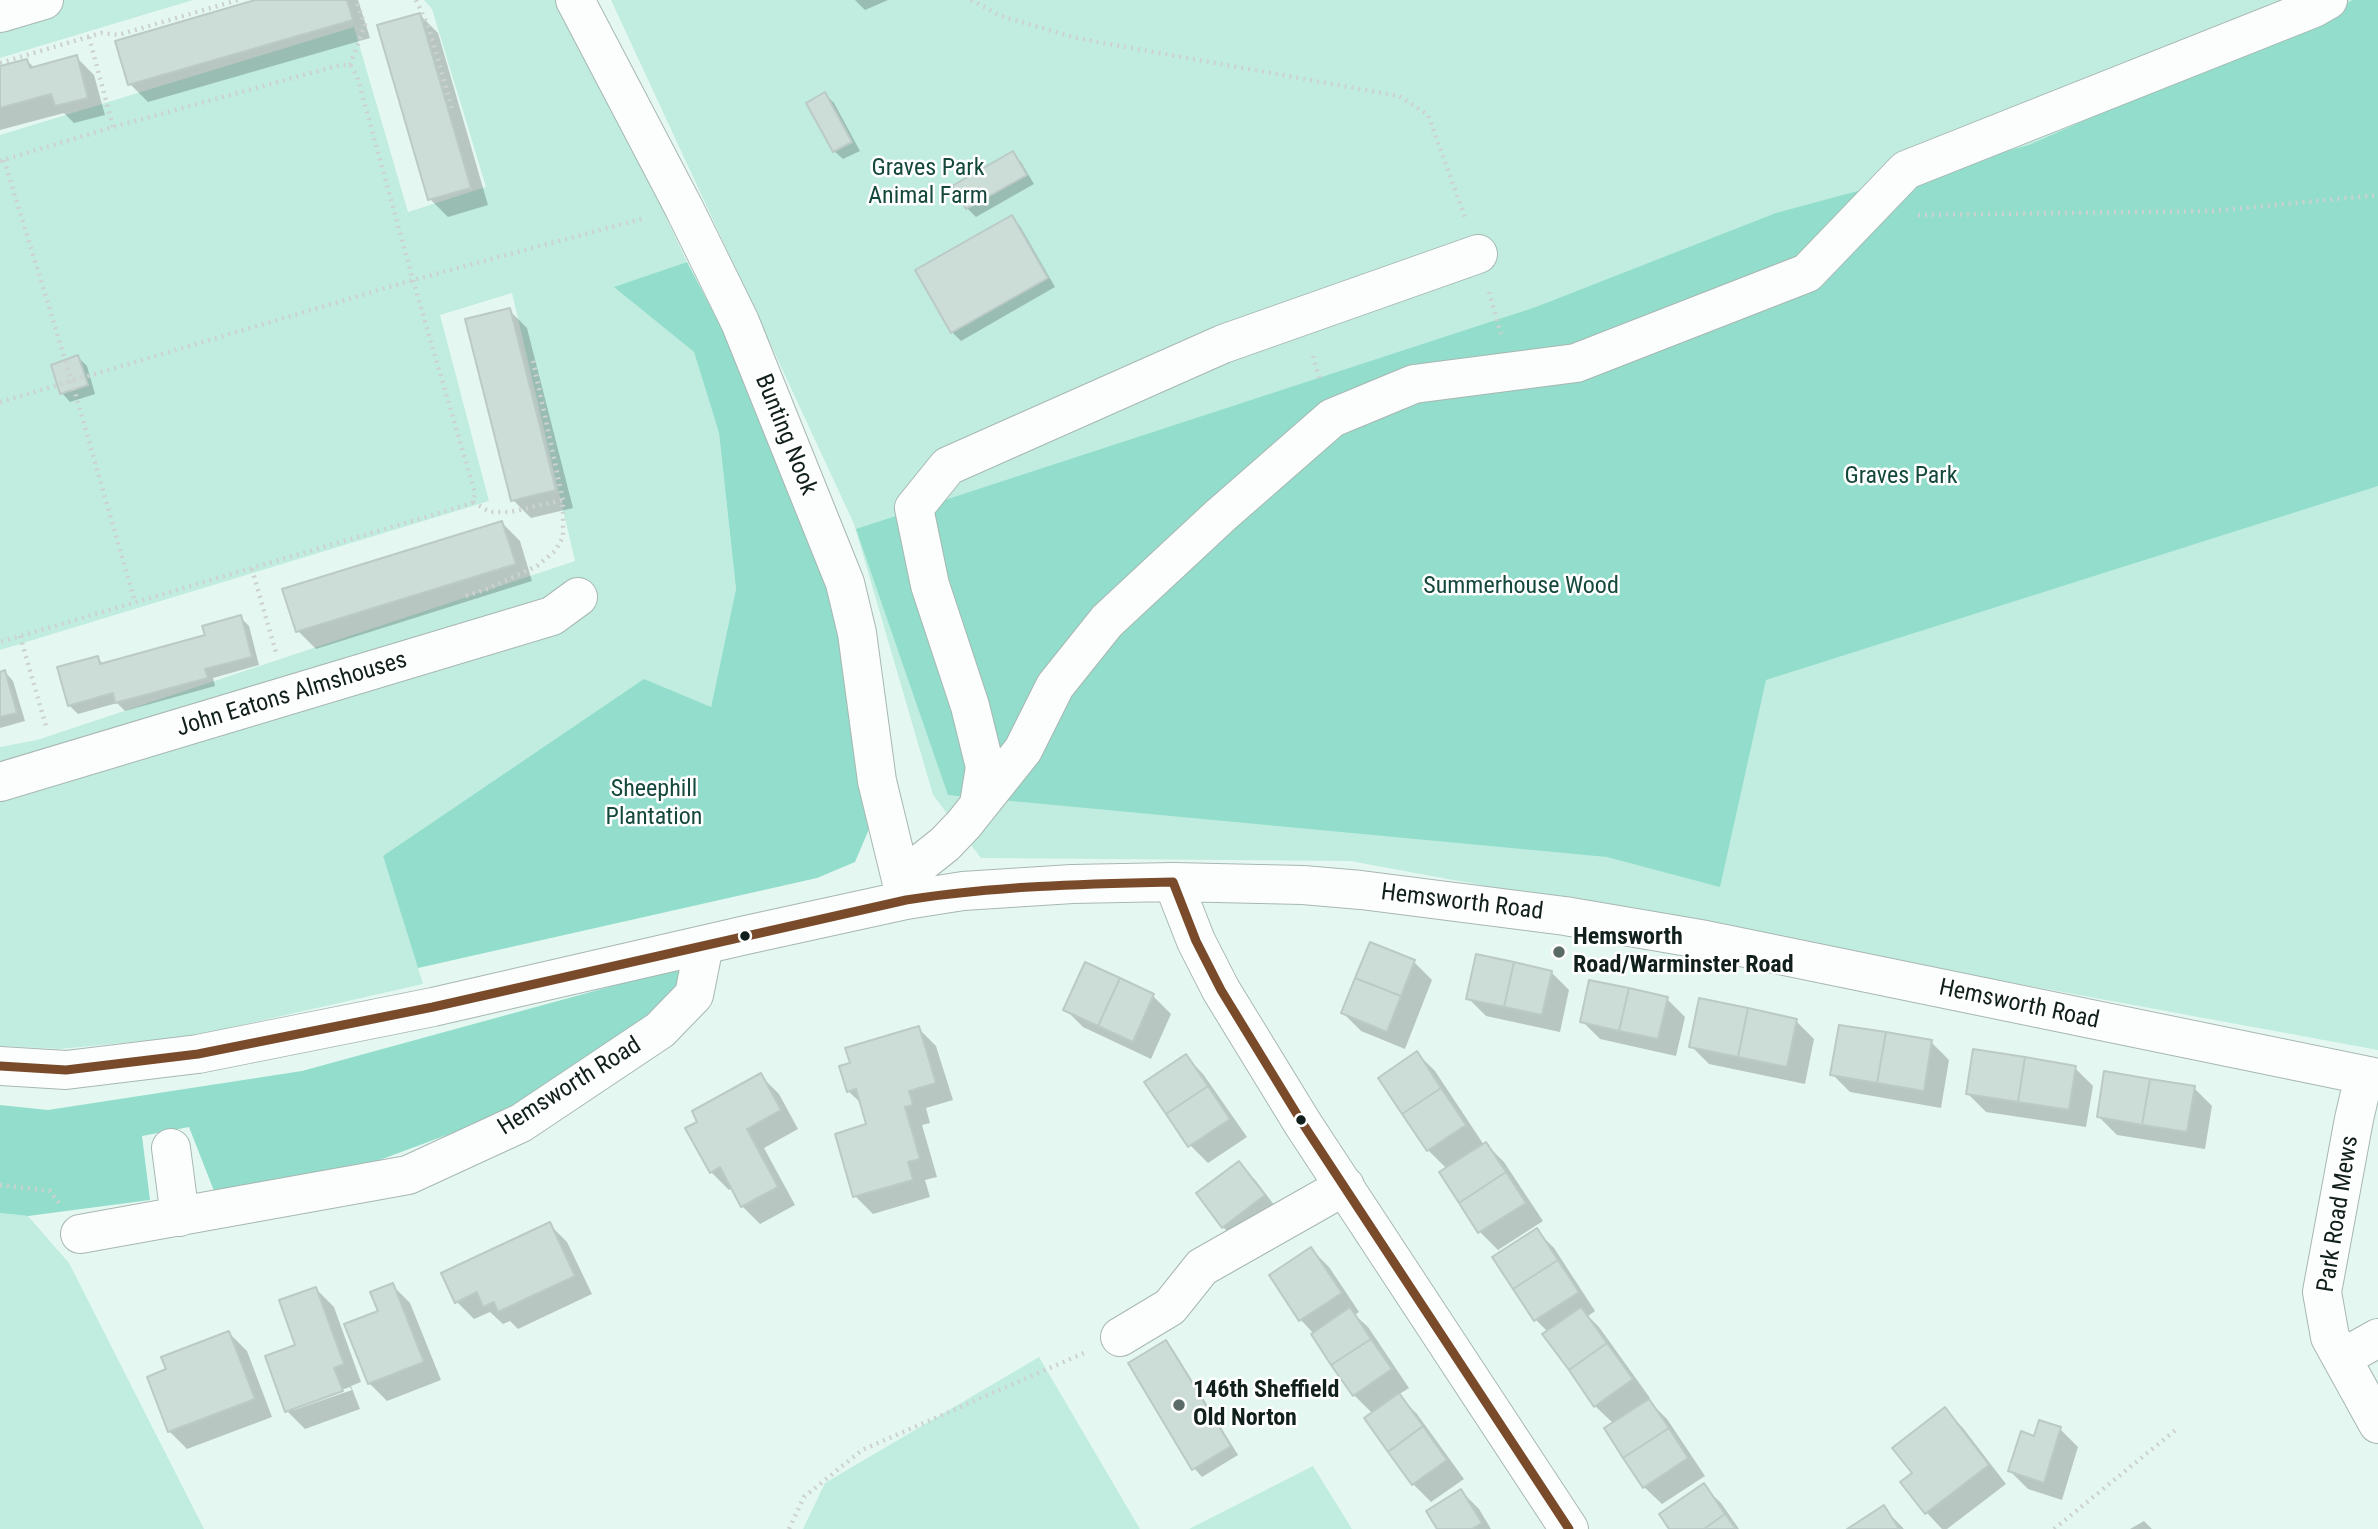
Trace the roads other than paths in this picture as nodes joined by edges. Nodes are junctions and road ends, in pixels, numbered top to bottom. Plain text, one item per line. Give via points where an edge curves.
1 (44, 0) edge
2 (575, 0) edge
3 (2328, 0) edge
4 (0, 13) edge
5 (1478, 254) dead end
6 (578, 597) dead end
7 (0, 782) edge
8 (979, 804) junction
9 (1173, 883) junction
10 (904, 890) junction
11 (704, 945) junction
12 (0, 1066) edge
13 (2371, 1077) edge
14 (171, 1148) dead end
15 (1345, 1186) junction
16 (180, 1217) junction
17 (80, 1234) road end
18 (1120, 1337) road end
19 (2378, 1338) edge
20 (2342, 1358) junction
21 (2378, 1424) edge
22 (1569, 1529) edge

1 - 4 street
2 - 10 street, Bunting Nook via 740,322 845,583 863,671 877,781
3 - 8 street via 1906,170 1807,273 1576,363 1414,384 1332,418 1107,621 1055,686 1023,750
5 - 8 street via 1223,344 948,466 914,508 930,585 985,767
6 - 7 street, John Eatons Almshouses via 552,616
8 - 10 street
9 - 10 street, Hemsworth Road
9 - 13 street, Hemsworth Road via 1315,886 1565,916 1706,940
9 - 15 street via 1221,990
10 - 11 street, Hemsworth Road
11 - 12 street, Hemsworth Road via 198,1055 66,1070
11 - 16 street, Hemsworth Road via 694,995 660,1030 521,1123 408,1175
13 - 20 street, Park Road Mews via 2354,1119 2322,1292 2330,1337
14 - 16 street
15 - 18 street via 1202,1267 1170,1307
15 - 22 street
16 - 17 street, Hemsworth Road
19 - 20 street
20 - 21 street, Park Road Mews

